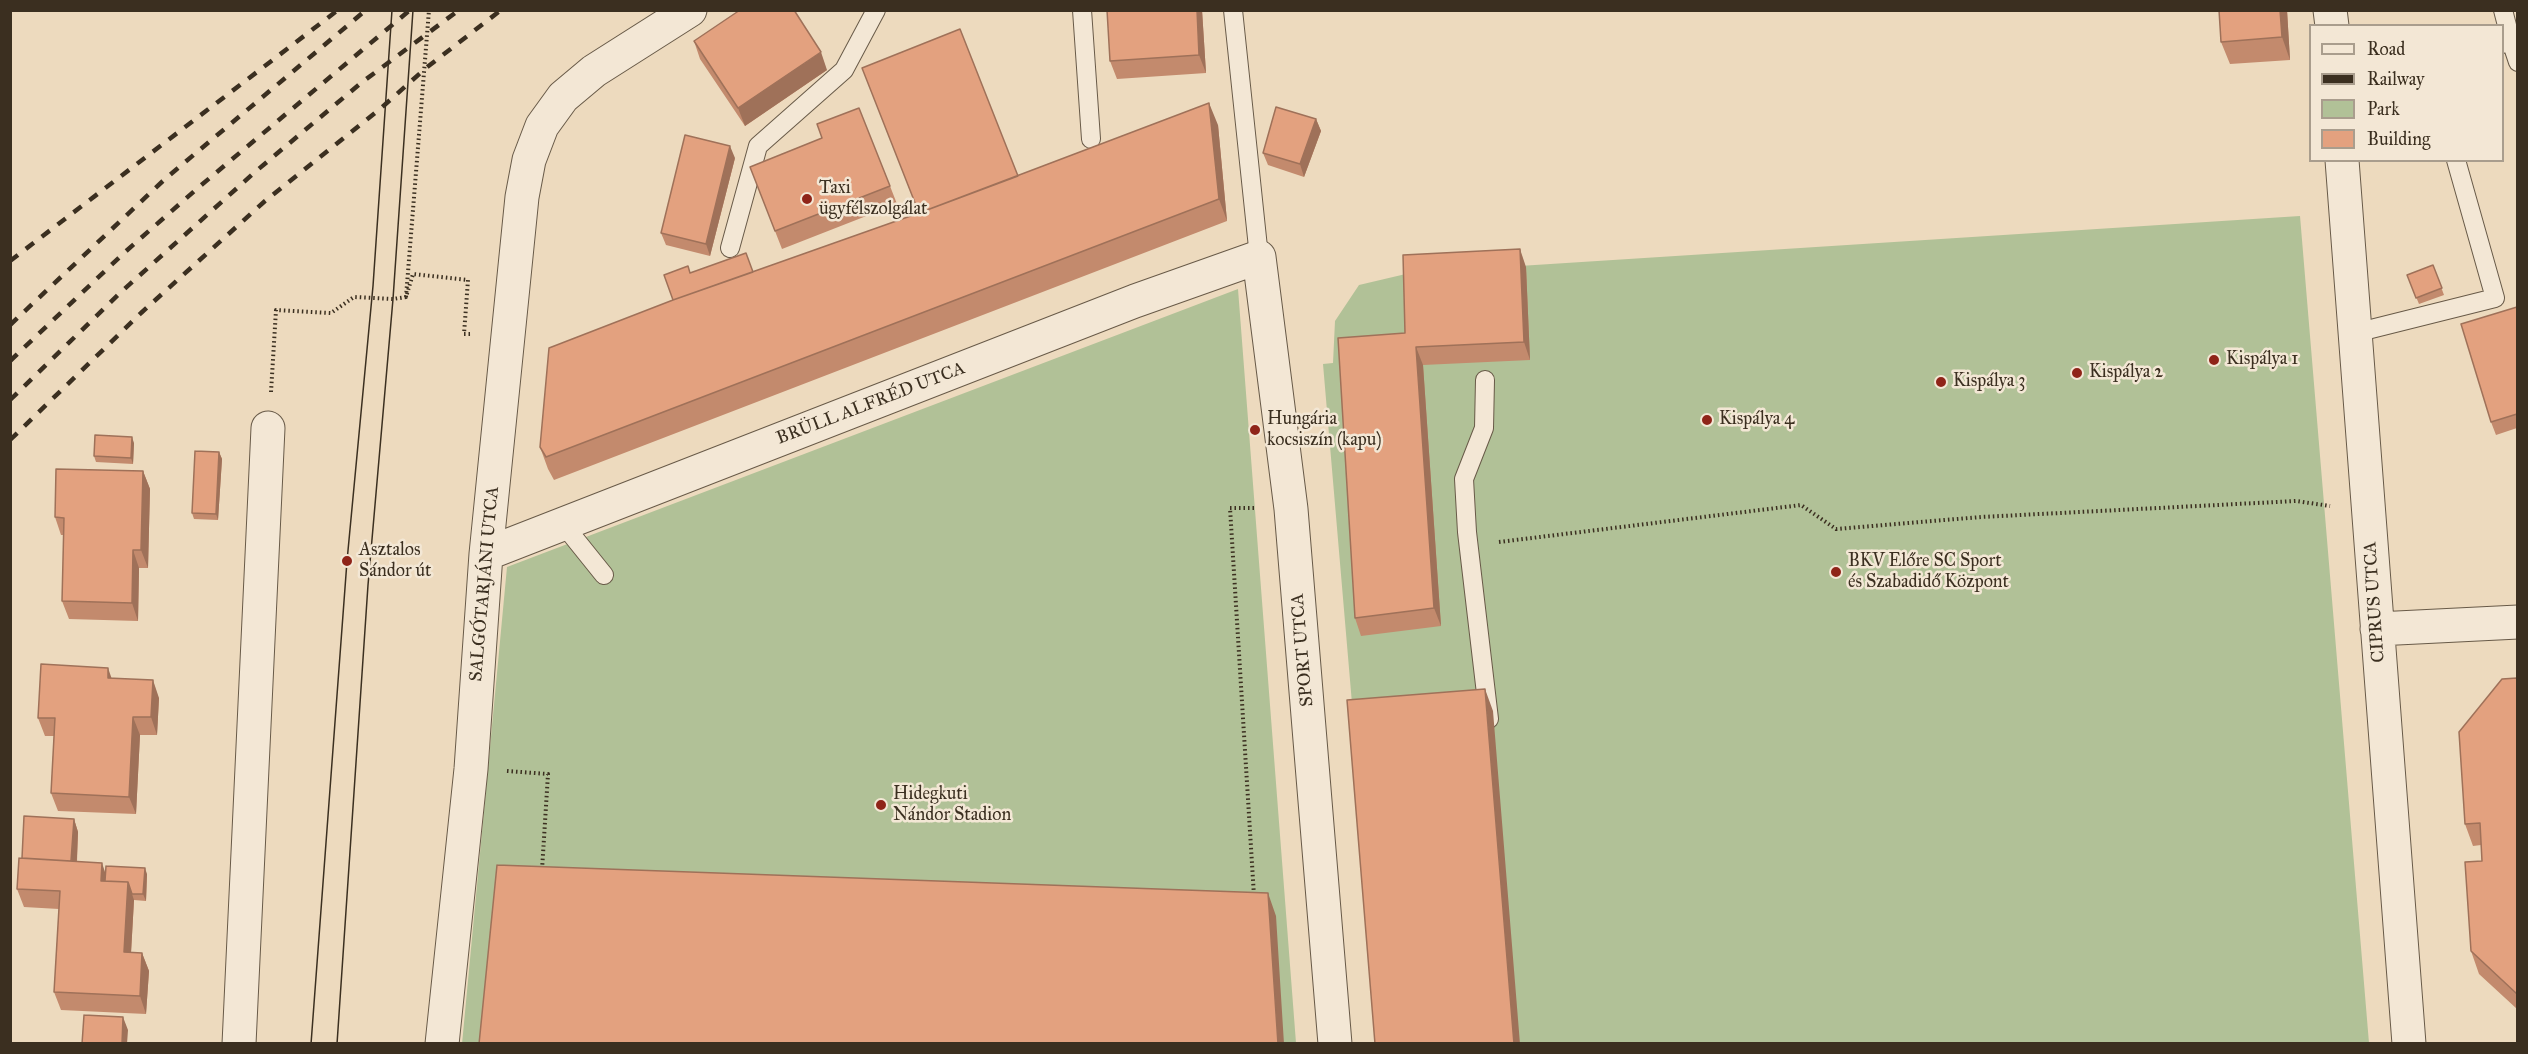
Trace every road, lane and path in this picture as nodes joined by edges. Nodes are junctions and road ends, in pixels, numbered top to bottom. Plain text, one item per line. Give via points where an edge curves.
1 (429, 10) edge
2 (690, 10) edge
3 (876, 10) edge
4 (1083, 10) edge
5 (1233, 10) edge
6 (2503, 10) edge
7 (2507, 42) edge
8 (2517, 62) edge
9 (1091, 140) dead end
10 (2342, 162) edge
11 (2457, 162) edge
12 (730, 248) dead end
13 (1259, 258) junction
14 (406, 297) junction
15 (464, 333) dead end
16 (2355, 333) junction
17 (1485, 380) dead end
18 (268, 428) joint
19 (1230, 508) dead end
20 (2368, 513) junction
21 (563, 524) junction
22 (1469, 545) junction
23 (486, 554) junction
24 (604, 575) dead end
25 (2517, 622) edge
26 (2377, 630) junction
27 (1491, 737) edge
28 (548, 774) dead end
29 (542, 877) edge
30 (1255, 903) edge
31 (239, 1044) edge
32 (442, 1044) edge
33 (1335, 1044) edge
34 (2409, 1044) edge

1 - 14 path, bridge
2 - 23 street, SALGÓTARJÁNI UTCA via 594,71 563,97 542,126 529,160
3 - 12 lane via 844,70 758,146
4 - 9 lane
5 - 13 lane
6 - 7 lane
7 - 8 lane
10 - 16 street, CIPRUS UTCA
11 - 16 lane via 2495,298
13 - 21 street, BRÜLL ALFRÉD UTCA via 1124,306
13 - 33 street, SPORT UTCA via 1291,509
14 - 15 path via 413,274 468,280
14 - 18 path via 354,297 330,313 276,310
16 - 20 street, CIPRUS UTCA
17 - 22 lane via 1484,428 1464,479
18 - 31 street
19 - 30 path
20 - 22 path via 2296,501 1836,529 1801,505
20 - 26 street, CIPRUS UTCA
21 - 23 street, BRÜLL ALFRÉD UTCA
21 - 24 lane
22 - 27 lane
23 - 32 street, SALGÓTARJÁNI UTCA via 471,768
25 - 26 street
26 - 34 street, CIPRUS UTCA
28 - 29 path

